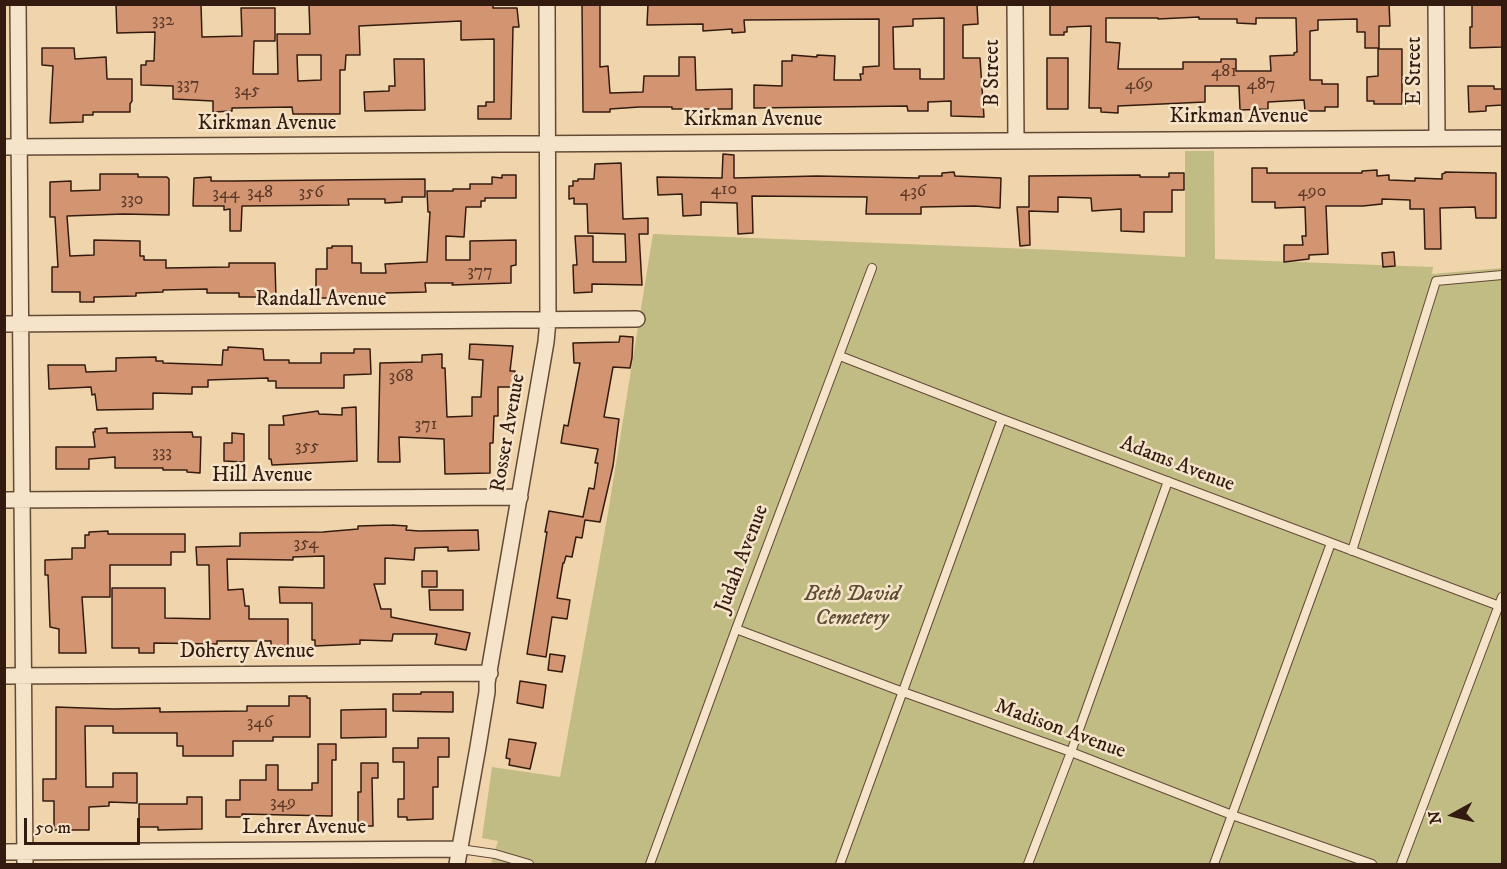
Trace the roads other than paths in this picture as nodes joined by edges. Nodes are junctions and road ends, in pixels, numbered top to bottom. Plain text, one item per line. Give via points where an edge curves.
1 (18, 4) edge
2 (546, 4) edge
3 (1015, 4) edge
4 (1436, 4) edge
5 (1437, 138) junction
6 (1503, 138) edge
7 (1016, 141) junction
8 (548, 144) junction
9 (12, 147) edge
10 (872, 268) dead end
11 (1503, 275) edge
12 (637, 319) dead end
13 (548, 320) junction
14 (4, 324) edge
15 (20, 324) junction
16 (840, 356) junction
17 (1002, 419) junction
18 (1168, 481) junction
19 (520, 496) junction
20 (4, 500) edge
21 (22, 500) junction
22 (1331, 543) junction
23 (1352, 551) junction
24 (1503, 597) edge
25 (1501, 607) edge
26 (736, 629) junction
27 (490, 673) junction
28 (4, 676) edge
29 (23, 676) junction
30 (903, 692) junction
31 (1071, 752) junction
32 (1232, 815) junction
33 (4, 852) edge
34 (459, 857) edge
35 (24, 858) edge
36 (530, 864) edge
37 (650, 864) edge
38 (840, 864) edge
39 (1028, 864) edge
40 (1214, 864) edge
41 (1372, 864) edge
42 (1401, 864) edge

1 - 9 street
2 - 8 street, Rosser Avenue
3 - 7 street, B Street
4 - 5 street, E Street
5 - 6 street, Kirkman Avenue
5 - 7 street, Kirkman Avenue
7 - 8 street, Kirkman Avenue
8 - 9 street, Kirkman Avenue
8 - 13 street, Rosser Avenue
9 - 15 street
10 - 16 lane, Judah Avenue
11 - 23 lane via 1436,281
12 - 13 street, Randall Avenue
13 - 15 street, Randall Avenue
13 - 19 street, Rosser Avenue
14 - 15 street, Randall Avenue
15 - 21 street
16 - 17 lane, Adams Avenue
16 - 26 lane, Judah Avenue
17 - 18 lane, Adams Avenue
17 - 30 lane
18 - 22 lane, Adams Avenue
18 - 31 lane
19 - 21 street, Hill Avenue
19 - 27 street, Rosser Avenue
20 - 21 street, Hill Avenue
21 - 29 street
22 - 23 lane, Adams Avenue
22 - 32 lane
23 - 25 lane, Adams Avenue
24 - 25 lane
25 - 42 lane
26 - 30 lane, Madison Avenue
26 - 37 lane, Judah Avenue
27 - 29 street, Doherty Avenue
27 - 34 street, Rosser Avenue
28 - 29 street, Doherty Avenue
29 - 35 street
30 - 31 lane, Madison Avenue
30 - 38 lane
31 - 32 lane, Madison Avenue
31 - 39 lane
32 - 40 lane
32 - 41 lane, Madison Avenue
33 - 35 street, Lehrer Avenue
34 - 35 street, Lehrer Avenue
34 - 36 lane via 495,854

